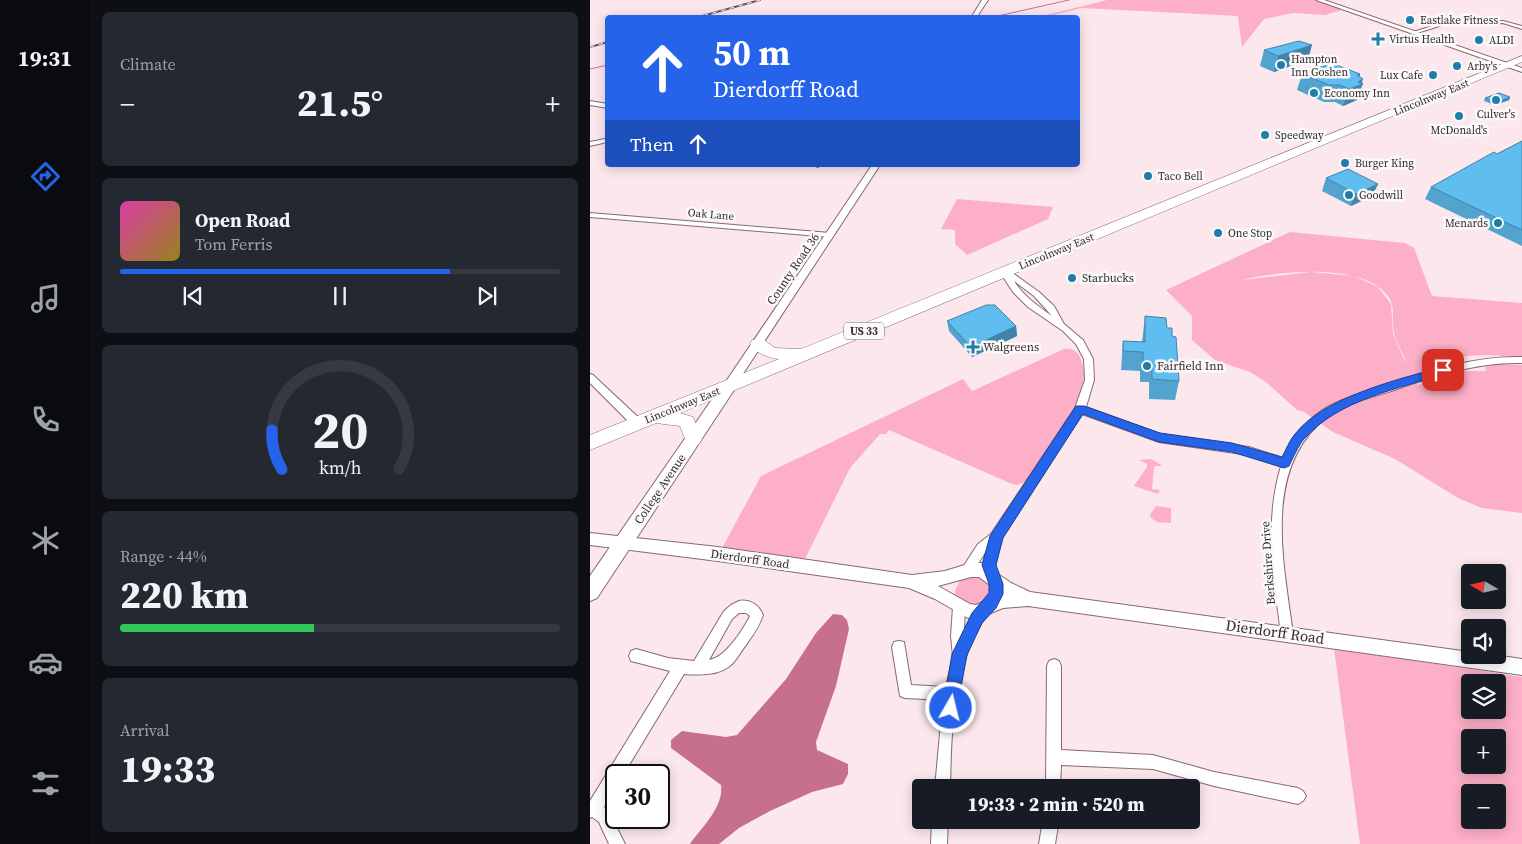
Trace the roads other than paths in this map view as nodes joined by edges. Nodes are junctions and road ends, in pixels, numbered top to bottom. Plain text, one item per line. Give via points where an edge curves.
1 (985, 0) edge
2 (1319, 0) edge
3 (975, 15) edge
4 (1522, 28) edge
5 (1412, 33) junction
6 (1522, 59) edge
7 (1507, 65) junction
8 (1522, 70) edge
9 (590, 103) edge
10 (605, 106) edge
11 (605, 143) edge
12 (590, 144) edge
13 (875, 167) edge
14 (590, 215) edge
15 (830, 235) junction
16 (1004, 272) junction
17 (758, 344) junction
18 (806, 354) junction
19 (1522, 360) edge
20 (590, 377) edge
21 (729, 386) junction
22 (1080, 409) junction
23 (644, 420) junction
24 (694, 439) junction
25 (590, 443) edge
26 (1284, 463) junction
27 (996, 536) junction
28 (590, 539) edge
29 (623, 543) junction
30 (964, 572) junction
31 (994, 578) junction
32 (910, 581) junction
33 (590, 592) edge
34 (1028, 599) junction
35 (957, 606) junction
36 (985, 608) junction
37 (1287, 634) junction
38 (900, 646) dead end
39 (959, 654) junction
40 (636, 656) dead end
41 (1054, 666) dead end
42 (680, 667) junction
43 (698, 667) junction
44 (1522, 667) edge
45 (952, 694) junction
46 (1054, 757) junction
47 (943, 779) edge
48 (1053, 779) edge
49 (1298, 796) dead end
50 (592, 809) edge
51 (940, 829) edge
52 (1049, 829) edge
53 (617, 844) edge
54 (939, 844) edge
55 (1046, 844) edge

1 - 3 street
2 - 5 street
4 - 5 street via 1502,22 1454,20
5 - 7 street
6 - 7 highway, Lincolnway East / US 33
7 - 8 street
7 - 16 highway, Lincolnway East / US 33
9 - 10 street
11 - 12 street
13 - 15 street, County Road 36
14 - 15 street, Oak Lane
15 - 17 street, County Road 36
16 - 18 highway, Lincolnway East / US 33
16 - 22 street via 1008,283 1047,317 1060,323 1087,352 1090,385
17 - 18 highway via 772,353
17 - 21 street, County Road 36
18 - 21 highway, Lincolnway East / US 33
19 - 26 street, Berkshire Drive via 1473,361 1348,401 1307,428
20 - 23 street
21 - 23 highway, Lincolnway East / US 33
21 - 24 main road, College Avenue
22 - 26 street via 1159,438 1232,448
22 - 27 street
23 - 24 highway via 682,419 687,422
23 - 25 highway, Lincolnway East / US 33
24 - 29 main road, College Avenue
26 - 37 street, Berkshire Drive via 1276,529
27 - 30 street
27 - 31 street via 989,565
28 - 29 street, Dierdorff Road
29 - 32 street, Dierdorff Road
29 - 33 main road, College Avenue
30 - 31 street, Dierdorff Road via 982,570
30 - 32 street, Dierdorff Road
30 - 35 street via 956,578 951,591
31 - 34 street, Dierdorff Road
31 - 36 street via 996,594
32 - 35 street, Dierdorff Road via 940,594
34 - 36 street, Dierdorff Road
34 - 37 street, Dierdorff Road
35 - 36 street, Dierdorff Road via 968,612
35 - 39 street
36 - 39 street
37 - 44 street, Dierdorff Road
38 - 45 street via 905,691
39 - 45 street
40 - 42 street
41 - 46 street
42 - 43 street
42 - 50 street
43 - 43 street via 712,666 729,657 755,623 756,614 752,608 735,608 728,614
45 - 47 street
46 - 48 street
46 - 49 street via 1152,762
50 - 53 street via 604,816
51 - 54 street
52 - 55 street

